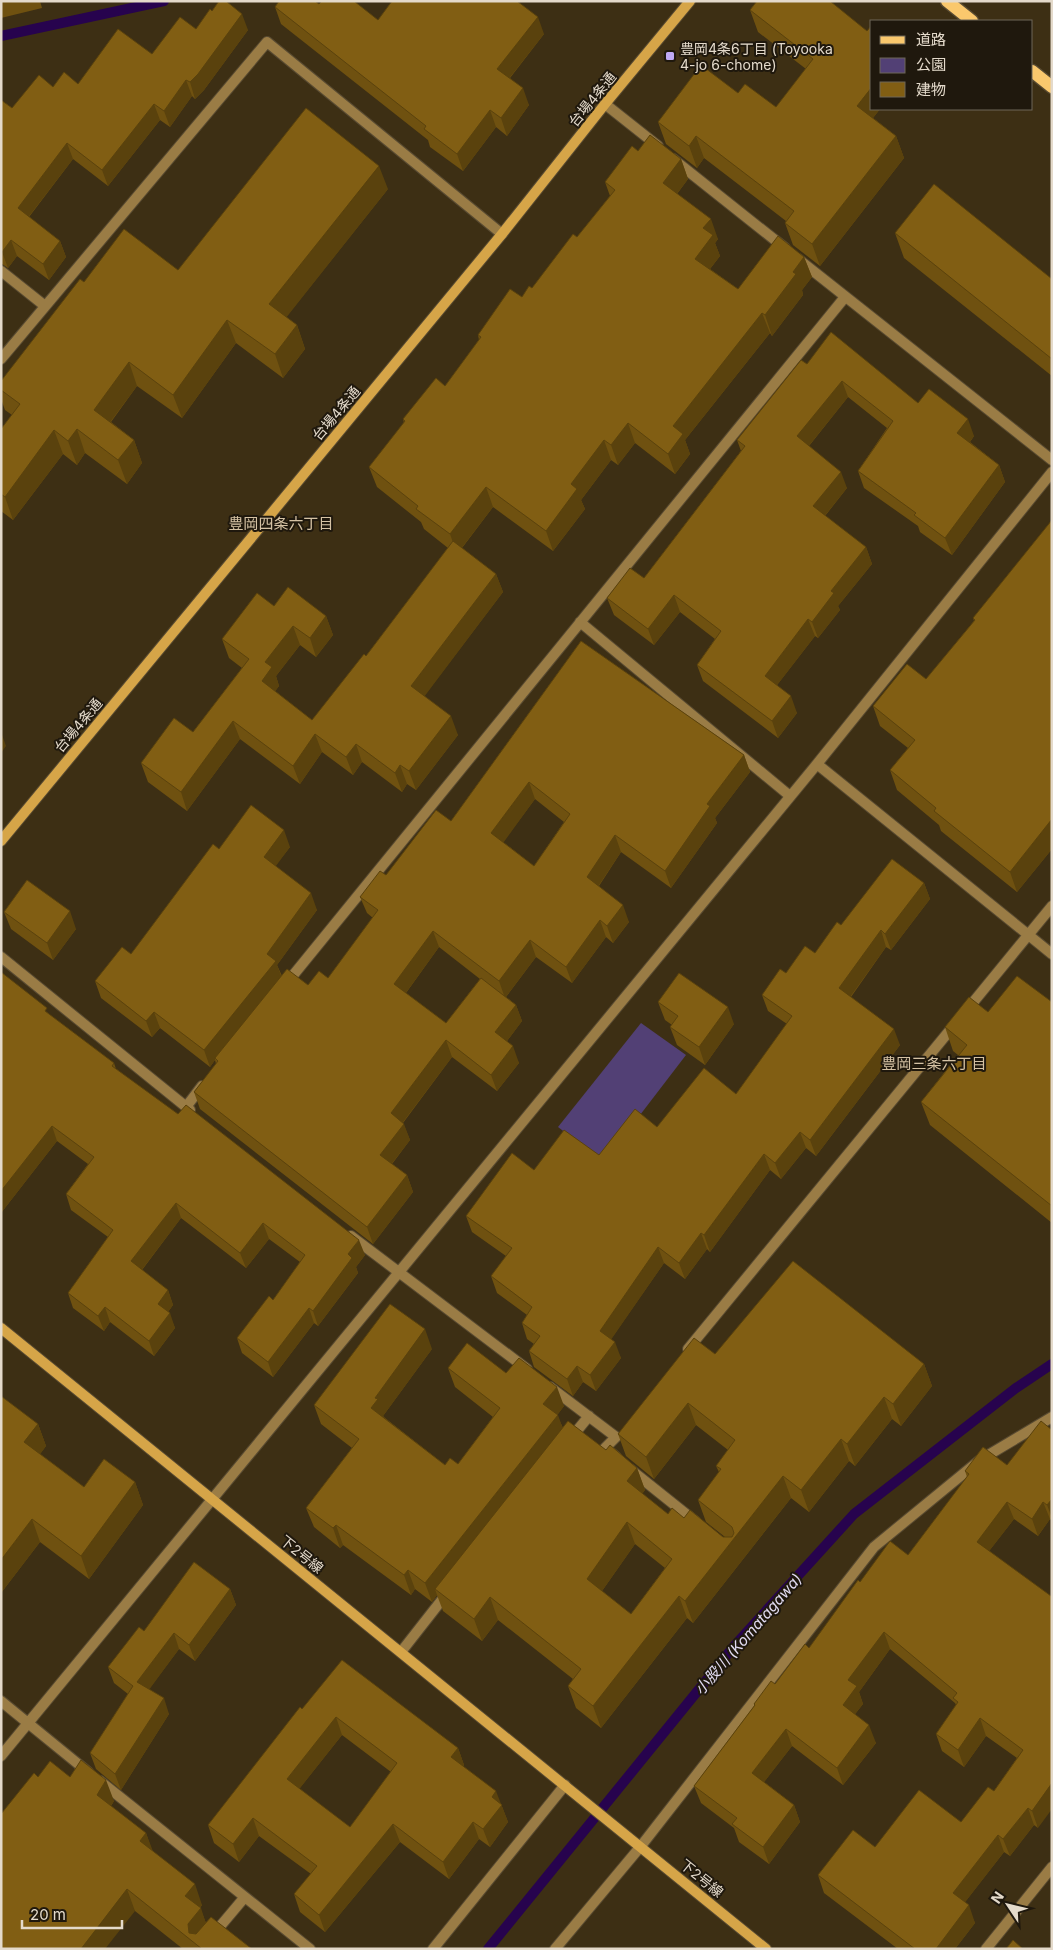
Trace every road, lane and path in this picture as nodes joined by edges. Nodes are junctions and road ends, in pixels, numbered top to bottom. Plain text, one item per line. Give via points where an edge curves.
1 (690, 1) edge
2 (947, 1) edge
3 (971, 20) edge
4 (1033, 72) edge
5 (1052, 87) edge
6 (605, 104) junction
7 (502, 234) junction
8 (1, 271) edge
9 (845, 296) junction
10 (45, 306) junction
11 (1, 360) edge
12 (1052, 460) edge
13 (1052, 472) edge
14 (580, 622) junction
15 (817, 764) junction
16 (790, 796) junction
17 (1, 840) edge
18 (1052, 906) edge
19 (1029, 935) junction
20 (1052, 954) edge
21 (1, 957) edge
22 (280, 992) edge
23 (211, 1076) edge
24 (186, 1107) junction
25 (201, 1119) edge
26 (346, 1232) edge
27 (399, 1273) junction
28 (1, 1328) edge
29 (680, 1359) edge
30 (589, 1416) junction
31 (1052, 1417) edge
32 (564, 1446) edge
33 (213, 1500) junction
34 (705, 1529) edge
35 (455, 1584) edge
36 (401, 1652) junction
37 (1, 1701) edge
38 (28, 1724) junction
39 (1, 1756) edge
40 (565, 1785) junction
41 (641, 1846) junction
42 (1052, 1867) edge
43 (244, 1898) junction
44 (202, 1949) edge
45 (310, 1949) edge
46 (433, 1949) edge
47 (555, 1949) edge
48 (766, 1949) edge
49 (986, 1949) edge

1 - 6 street, 台場4条通
2 - 3 main road
4 - 5 main road
6 - 7 street, 台場4条通
6 - 9 street
7 - 10 street via 267,42
7 - 17 street, 台場4条通
8 - 10 street
9 - 12 street
9 - 14 street
10 - 11 street
13 - 15 street
14 - 16 street
14 - 22 street
15 - 16 street
15 - 19 street
16 - 27 street
18 - 19 street
19 - 20 street
19 - 29 street
21 - 24 street
23 - 24 street
24 - 25 street
26 - 27 street
27 - 30 street
27 - 33 street
28 - 33 street, 下2号線
30 - 32 street
30 - 34 street via 619,1433 605,1448
31 - 41 street via 980,1460 874,1547
33 - 36 street, 下2号線
33 - 38 street
35 - 36 street
36 - 40 street, 下2号線
37 - 38 street
38 - 39 street
38 - 43 street
40 - 41 street, 下2号線
40 - 46 street
41 - 47 street
41 - 48 street, 下2号線
42 - 49 street
43 - 44 street
43 - 45 street

